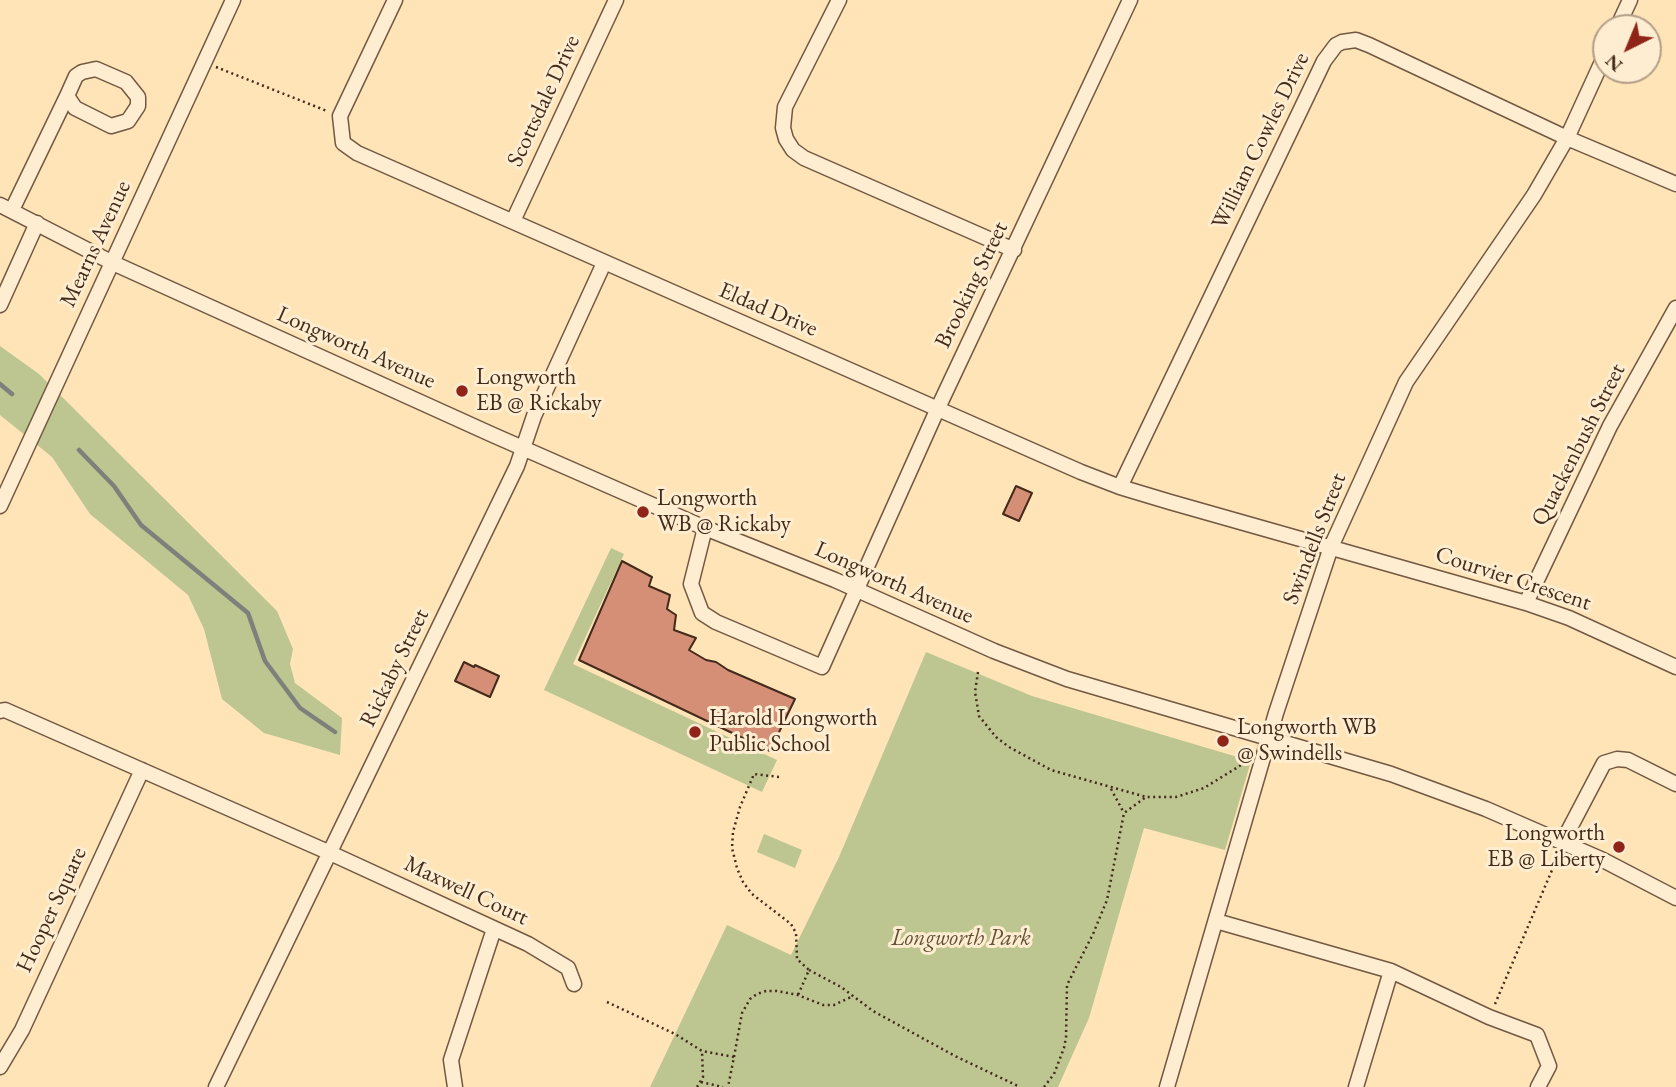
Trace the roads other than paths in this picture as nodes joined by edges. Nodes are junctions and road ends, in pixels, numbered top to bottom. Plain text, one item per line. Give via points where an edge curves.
1 (233, 0) edge
2 (395, 0) edge
3 (616, 0) edge
4 (839, 0) edge
5 (1130, 0) edge
6 (1592, 84) edge
7 (67, 96) junction
8 (1567, 138) junction
9 (1676, 184) edge
10 (6, 208) edge
11 (513, 221) junction
12 (37, 223) junction
13 (1014, 250) junction
14 (113, 263) junction
15 (604, 263) junction
16 (2, 297) edge
17 (1676, 309) edge
18 (938, 408) junction
19 (525, 449) junction
20 (1119, 487) junction
21 (0, 506) edge
22 (705, 528) junction
23 (1331, 547) junction
24 (857, 590) junction
25 (1526, 603) junction
26 (1676, 667) edge
27 (0, 711) edge
28 (1268, 738) junction
29 (142, 770) junction
30 (1676, 783) edge
31 (1562, 843) junction
32 (328, 852) junction
33 (1676, 898) edge
34 (1216, 921) junction
35 (494, 929) junction
36 (1391, 971) junction
37 (574, 984) dead end
38 (0, 1067) edge
39 (216, 1087) edge
40 (455, 1087) edge
41 (1167, 1087) edge
42 (1356, 1087) edge
43 (1538, 1087) edge

1 - 14 street, Mearns Avenue
2 - 11 street, Eldad Drive via 340,116 343,143
3 - 11 street, Scottsdale Drive
4 - 13 street via 785,107 783,128 793,150
5 - 13 street, Brooking Street
6 - 8 street, Swindells Street
7 - 7 street via 75,108 111,126 128,121 138,106 138,97 127,82 96,69 76,76
7 - 10 street
8 - 9 street
8 - 20 street, William Cowles Drive via 1369,45 1356,40 1336,45 1324,61
8 - 23 street, Swindells Street via 1534,195 1406,382
10 - 12 street, Longworth Avenue
11 - 15 street, Eldad Drive
12 - 14 street, Longworth Avenue
12 - 16 street
13 - 18 street, Brooking Street
14 - 19 street, Longworth Avenue
14 - 21 street, Mearns Avenue
15 - 18 street, Eldad Drive
15 - 19 street, Rickaby Street via 534,416
17 - 25 street, Quackenbush Street via 1610,426
18 - 20 street, Eldad Drive
18 - 24 street, Brooking Street
19 - 22 street, Longworth Avenue
19 - 32 street, Rickaby Street
20 - 23 street, Eldad Drive
22 - 24 street, Longworth Avenue
22 - 24 street, Brooking Street via 691,584 702,613 822,667
23 - 25 street, Courvier Crescent
23 - 28 street, Swindells Street
24 - 28 street, Longworth Avenue via 1067,679
25 - 26 street, Courvier Crescent
27 - 29 street
28 - 31 street, Longworth Avenue via 1391,774
28 - 34 street, Swindells Street
29 - 32 street
29 - 38 street, Hooper Square via 22,1030
30 - 31 street via 1628,761 1604,763
31 - 33 street, Longworth Avenue
32 - 35 street, Maxwell Court
32 - 39 street, Rickaby Street
34 - 36 street
34 - 41 street, Swindells Street
35 - 37 street, Maxwell Court via 568,968
35 - 40 street via 451,1060
36 - 42 street
36 - 43 street via 1537,1035 1549,1066

